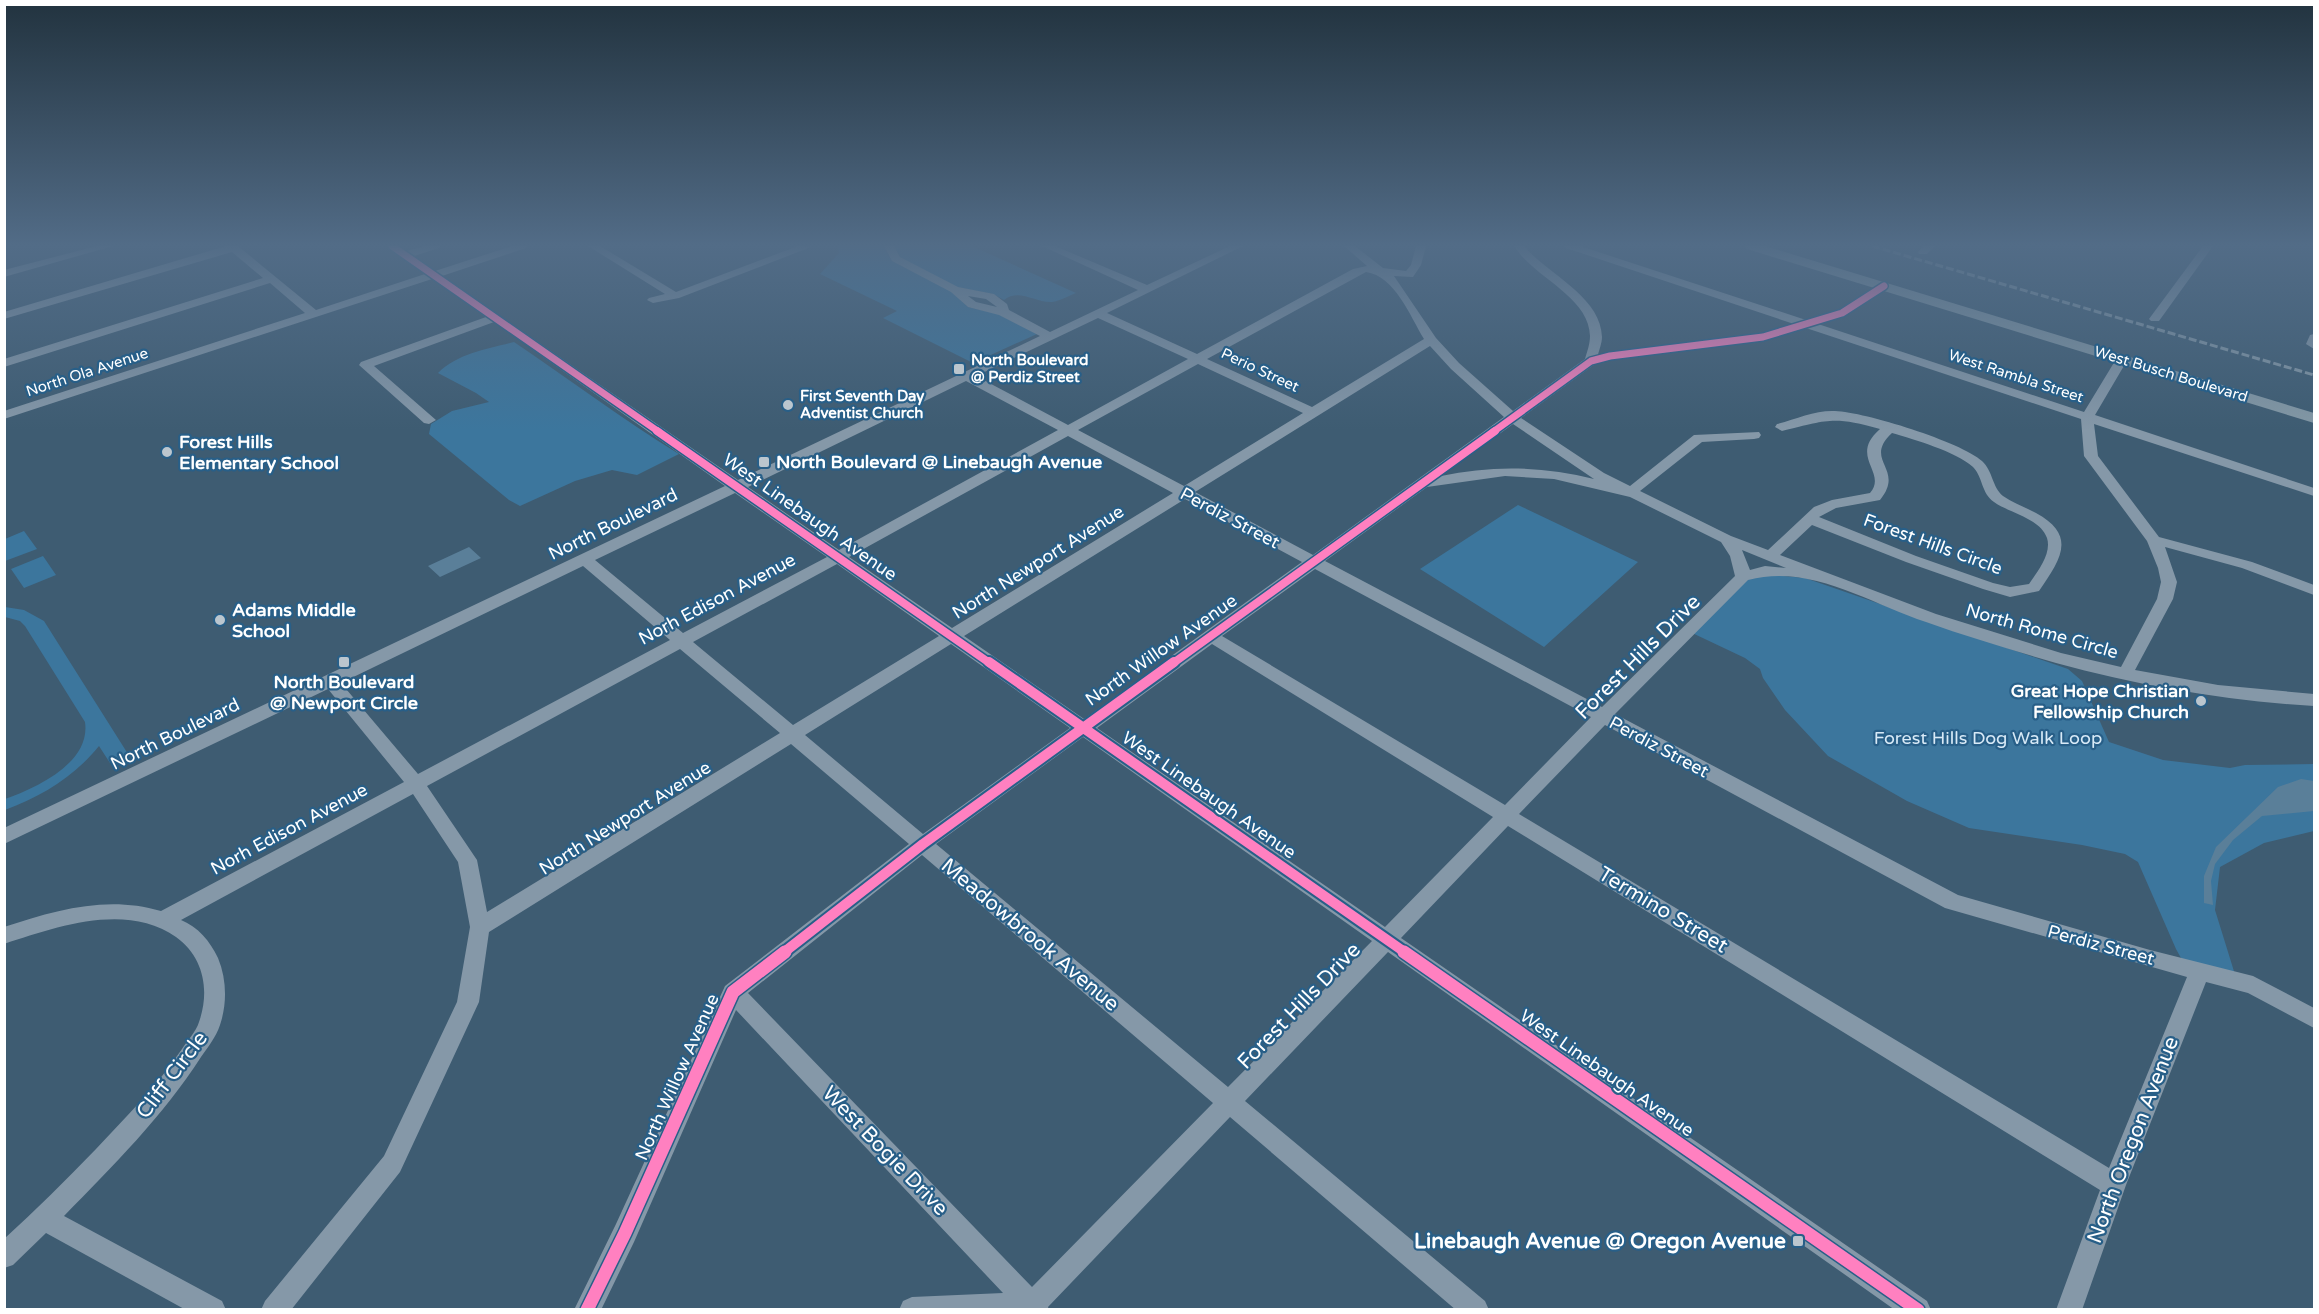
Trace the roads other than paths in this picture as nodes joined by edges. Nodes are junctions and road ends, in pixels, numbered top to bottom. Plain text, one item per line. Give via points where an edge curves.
1 (33, 307) edge
2 (182, 307) edge
3 (306, 307) edge
4 (335, 307) edge
5 (480, 307) edge
6 (982, 307) edge
7 (1109, 307) edge
8 (1291, 307) edge
9 (1410, 307) edge
10 (1586, 307) edge
11 (1756, 307) edge
12 (1851, 307) edge
13 (1954, 307) edge
14 (2163, 307) edge
15 (1097, 313) junction
16 (314, 314) junction
17 (4, 316) edge
18 (495, 318) junction
19 (2155, 319) dead end
20 (1809, 325) junction
21 (1049, 336) junction
22 (1431, 340) junction
23 (1197, 359) junction
24 (2122, 359) junction
25 (1591, 361) junction
26 (4, 363) edge
27 (966, 376) junction
28 (1312, 412) junction
29 (4, 415) edge
30 (2087, 417) junction
31 (1513, 418) junction
32 (2314, 418) edge
33 (429, 420) dead end
34 (1782, 427) dead end
35 (1889, 428) junction
36 (1067, 431) junction
37 (1754, 435) dead end
38 (1420, 485) junction
39 (736, 486) junction
40 (1183, 492) junction
41 (2314, 492) edge
42 (1629, 493) junction
43 (1809, 518) junction
44 (1726, 539) junction
45 (2154, 540) junction
46 (1770, 556) junction
47 (838, 557) junction
48 (584, 560) junction
49 (1313, 562) junction
50 (1812, 574) junction
51 (1743, 577) junction
52 (2314, 590) edge
53 (951, 635) junction
54 (1211, 636) junction
55 (681, 640) junction
56 (2125, 674) junction
57 (330, 681) junction
58 (2314, 700) edge
59 (1602, 717) junction
60 (1082, 727) junction
61 (792, 735) junction
62 (415, 783) junction
63 (1509, 816) junction
64 (4, 837) edge
65 (923, 844) junction
66 (164, 919) junction
67 (480, 927) junction
68 (4, 936) edge
69 (1388, 939) junction
70 (2200, 970) junction
71 (733, 992) junction
72 (2314, 1019) edge
73 (1230, 1103) junction
74 (2114, 1185) junction
75 (45, 1219) junction
76 (4, 1256) edge
77 (1034, 1307) edge
78 (213, 1310) edge
79 (274, 1310) edge
80 (587, 1310) edge
81 (912, 1310) edge
82 (1476, 1310) edge
83 (1918, 1310) edge
84 (2069, 1310) edge

1 - 17 street
2 - 26 street
3 - 16 street
4 - 16 street, North Ola Avenue
5 - 18 street, West Linebaugh Avenue
6 - 21 street via 1003,312
7 - 15 street, North Boulevard
8 - 23 street, Norh Edison Avenue
9 - 22 street
10 - 25 street via 1596,337
11 - 20 street, West Rambla Street
12 - 20 street, North Willow Avenue
13 - 24 main road, West Busch Boulevard
14 - 19 street
15 - 21 street, North Boulevard
15 - 23 street, Perio Street
16 - 29 street, North Ola Avenue
18 - 33 street via 365,365
18 - 39 street, West Linebaugh Avenue
20 - 25 street, North Willow Avenue via 1763,337
20 - 30 street, West Rambla Street
21 - 27 street, North Boulevard
22 - 28 street, North Newport Avenue
22 - 31 street
23 - 28 street, Perio Street
23 - 36 street, Norh Edison Avenue
24 - 30 street
24 - 32 main road, West Busch Boulevard
25 - 31 street, North Willow Avenue
27 - 36 street, Perdiz Street
27 - 39 street, North Boulevard
28 - 40 street, North Newport Avenue
30 - 41 street, West Rambla Street
30 - 45 street via 2091,456
31 - 38 street, North Willow Avenue
31 - 42 street
34 - 35 street, Forest Hills Circle via 1836,415
35 - 43 street via 1873,450 1882,478 1880,492 1875,497 1832,504
35 - 43 street, Forest Hills Circle via 1967,457 1985,472 1988,489 1996,497 2047,527 2055,548 2034,588 2010,592 1988,586
36 - 40 street, Perdiz Street
36 - 47 street, Norh Edison Avenue
37 - 42 street via 1699,438
38 - 42 street via 1496,471 1592,481
38 - 49 street, North Willow Avenue
39 - 47 street, West Linebaugh Avenue
39 - 48 street, North Boulevard
40 - 49 street, Perdiz Street
40 - 53 street, North Newport Avenue
42 - 44 street
43 - 46 street
44 - 46 street
44 - 51 street via 1737,552
45 - 52 street via 2247,565
45 - 56 street via 2169,582 2165,599
46 - 50 street, North Rome Circle
47 - 53 street, West Linebaugh Avenue
47 - 55 street, Norh Edison Avenue
48 - 55 street, Meadowbrook Avenue
48 - 57 street, North Boulevard
49 - 54 street, North Willow Avenue
49 - 59 street, Perdiz Street
50 - 51 street via 1765,571
50 - 56 street, North Rome Circle via 1997,640
51 - 59 street, Forest Hills Drive
53 - 60 street, West Linebaugh Avenue
53 - 61 street, North Newport Avenue
54 - 60 street, North Willow Avenue
54 - 63 street, Termino Street
55 - 61 street, Meadowbrook Avenue
55 - 62 street, Norh Edison Avenue
56 - 58 street, North Rome Circle via 2217,691
57 - 62 street
57 - 64 street, North Boulevard
59 - 63 street, Forest Hills Drive
59 - 70 street, Perdiz Street via 1952,902
60 - 65 street, North Willow Avenue
60 - 69 street, West Linebaugh Avenue
61 - 65 street, Meadowbrook Avenue
61 - 67 street, North Newport Avenue
62 - 66 street, Norh Edison Avenue
62 - 67 street via 467,860
63 - 69 street, Forest Hills Drive
63 - 74 street, Termino Street
65 - 71 street, North Willow Avenue
65 - 73 street, Meadowbrook Avenue
66 - 68 street, Cliff Circle via 113,910 50,919
66 - 75 street, Cliff Circle via 203,947 216,983 210,1024 182,1070 151,1108
67 - 79 street via 468,1002 392,1164
69 - 73 street, Forest Hills Drive
69 - 83 street, West Linebaugh Avenue
70 - 72 street, Perdiz Street via 2253,985
70 - 74 street, North Oregon Avenue
71 - 77 street, West Bogie Drive
71 - 80 street, North Willow Avenue
73 - 77 street, Forest Hills Drive
73 - 82 street, Meadowbrook Avenue
74 - 84 street, North Oregon Avenue
75 - 76 street, Cliff Circle
75 - 78 street
77 - 81 street

